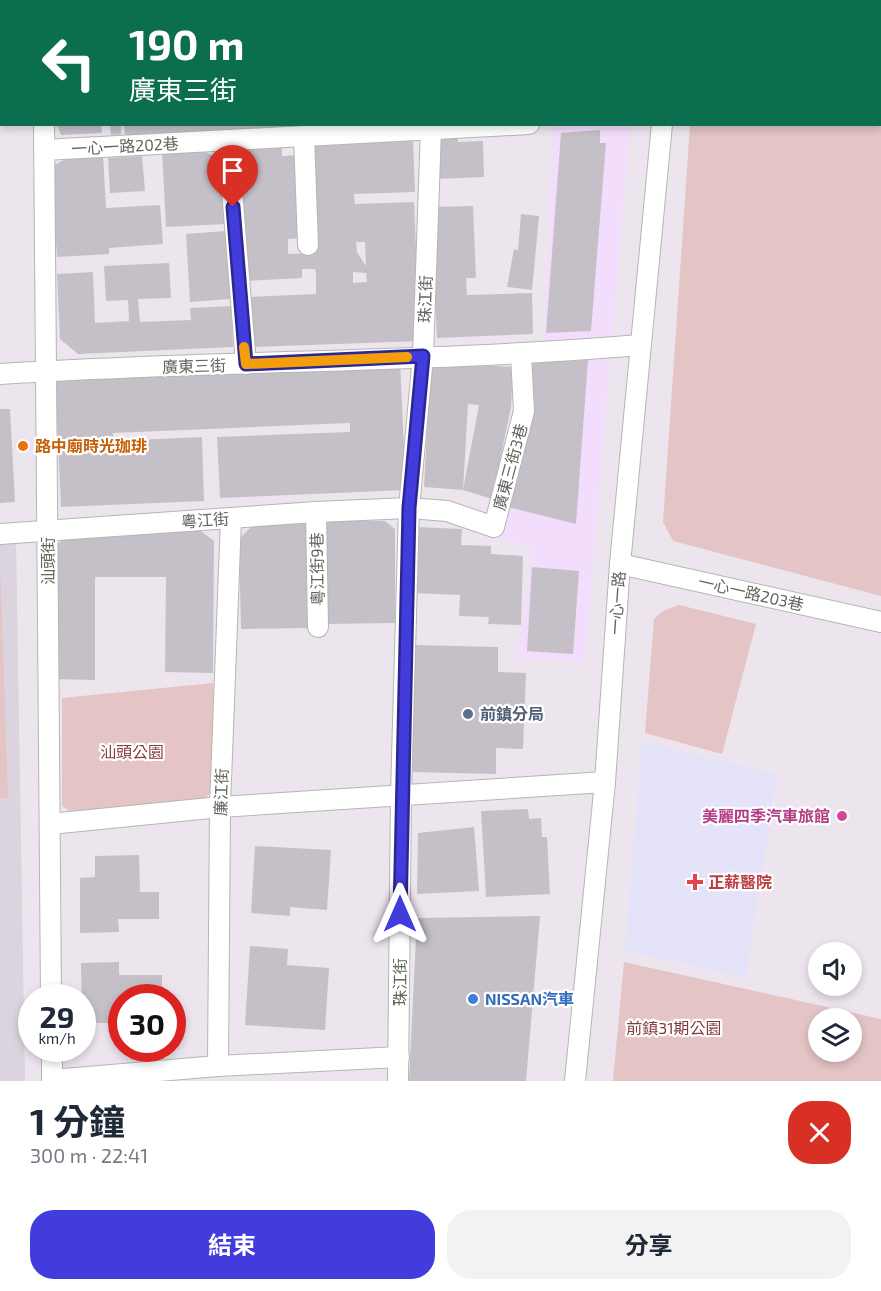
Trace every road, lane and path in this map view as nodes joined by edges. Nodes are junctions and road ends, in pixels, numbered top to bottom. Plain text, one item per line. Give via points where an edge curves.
1 (44, 126) edge
2 (490, 126) edge
3 (662, 126) edge
4 (431, 129) junction
5 (304, 136) junction
6 (228, 140) junction
7 (44, 150) junction
8 (308, 245) dead end
9 (640, 345) junction
10 (521, 355) junction
11 (423, 356) junction
12 (246, 364) junction
13 (46, 371) junction
14 (0, 374) edge
15 (409, 508) junction
16 (316, 512) junction
17 (231, 518) junction
18 (47, 531) junction
19 (0, 534) edge
20 (620, 564) junction
21 (881, 622) edge
22 (318, 627) dead end
23 (605, 782) junction
24 (401, 795) junction
25 (220, 807) junction
26 (50, 825) junction
27 (51, 984) edge
28 (399, 1057) junction
29 (52, 1062) edge
30 (218, 1066) junction
31 (52, 1081) edge
32 (398, 1081) edge
33 (575, 1081) edge

1 - 7 street, 汕頭街
2 - 4 street, 一心一路202巷
3 - 9 street, 一心一路
4 - 5 street, 一心一路202巷
4 - 11 street, 珠江街
5 - 6 street, 一心一路202巷
5 - 8 street
6 - 7 street, 一心一路202巷
6 - 12 street
7 - 13 street, 汕頭街
9 - 10 street, 廣東三街
9 - 20 street, 一心一路
10 - 11 street, 廣東三街
10 - 15 street, 廣東三街3巷 via 524,411 494,527 447,511
11 - 12 street, 廣東三街
11 - 15 street, 珠江街
12 - 13 street, 廣東三街
13 - 14 street, 廣東三街
13 - 18 street, 汕頭街
15 - 16 street, 粵江街
15 - 24 street, 珠江街
16 - 17 street, 粵江街
16 - 22 street, 粵江街9巷
17 - 18 street, 粵江街
17 - 25 street, 廉江街
18 - 19 street, 粵江街
18 - 26 street, 汕頭街
20 - 21 street, 一心一路203巷
20 - 23 street, 一心一路
23 - 24 street
23 - 33 street, 一心一路
24 - 25 street
24 - 28 street, 珠江街
25 - 26 street
25 - 30 street, 廉江街
26 - 27 street, 汕頭街
28 - 30 street
28 - 32 street, 珠江街
29 - 31 street
30 - 31 street

